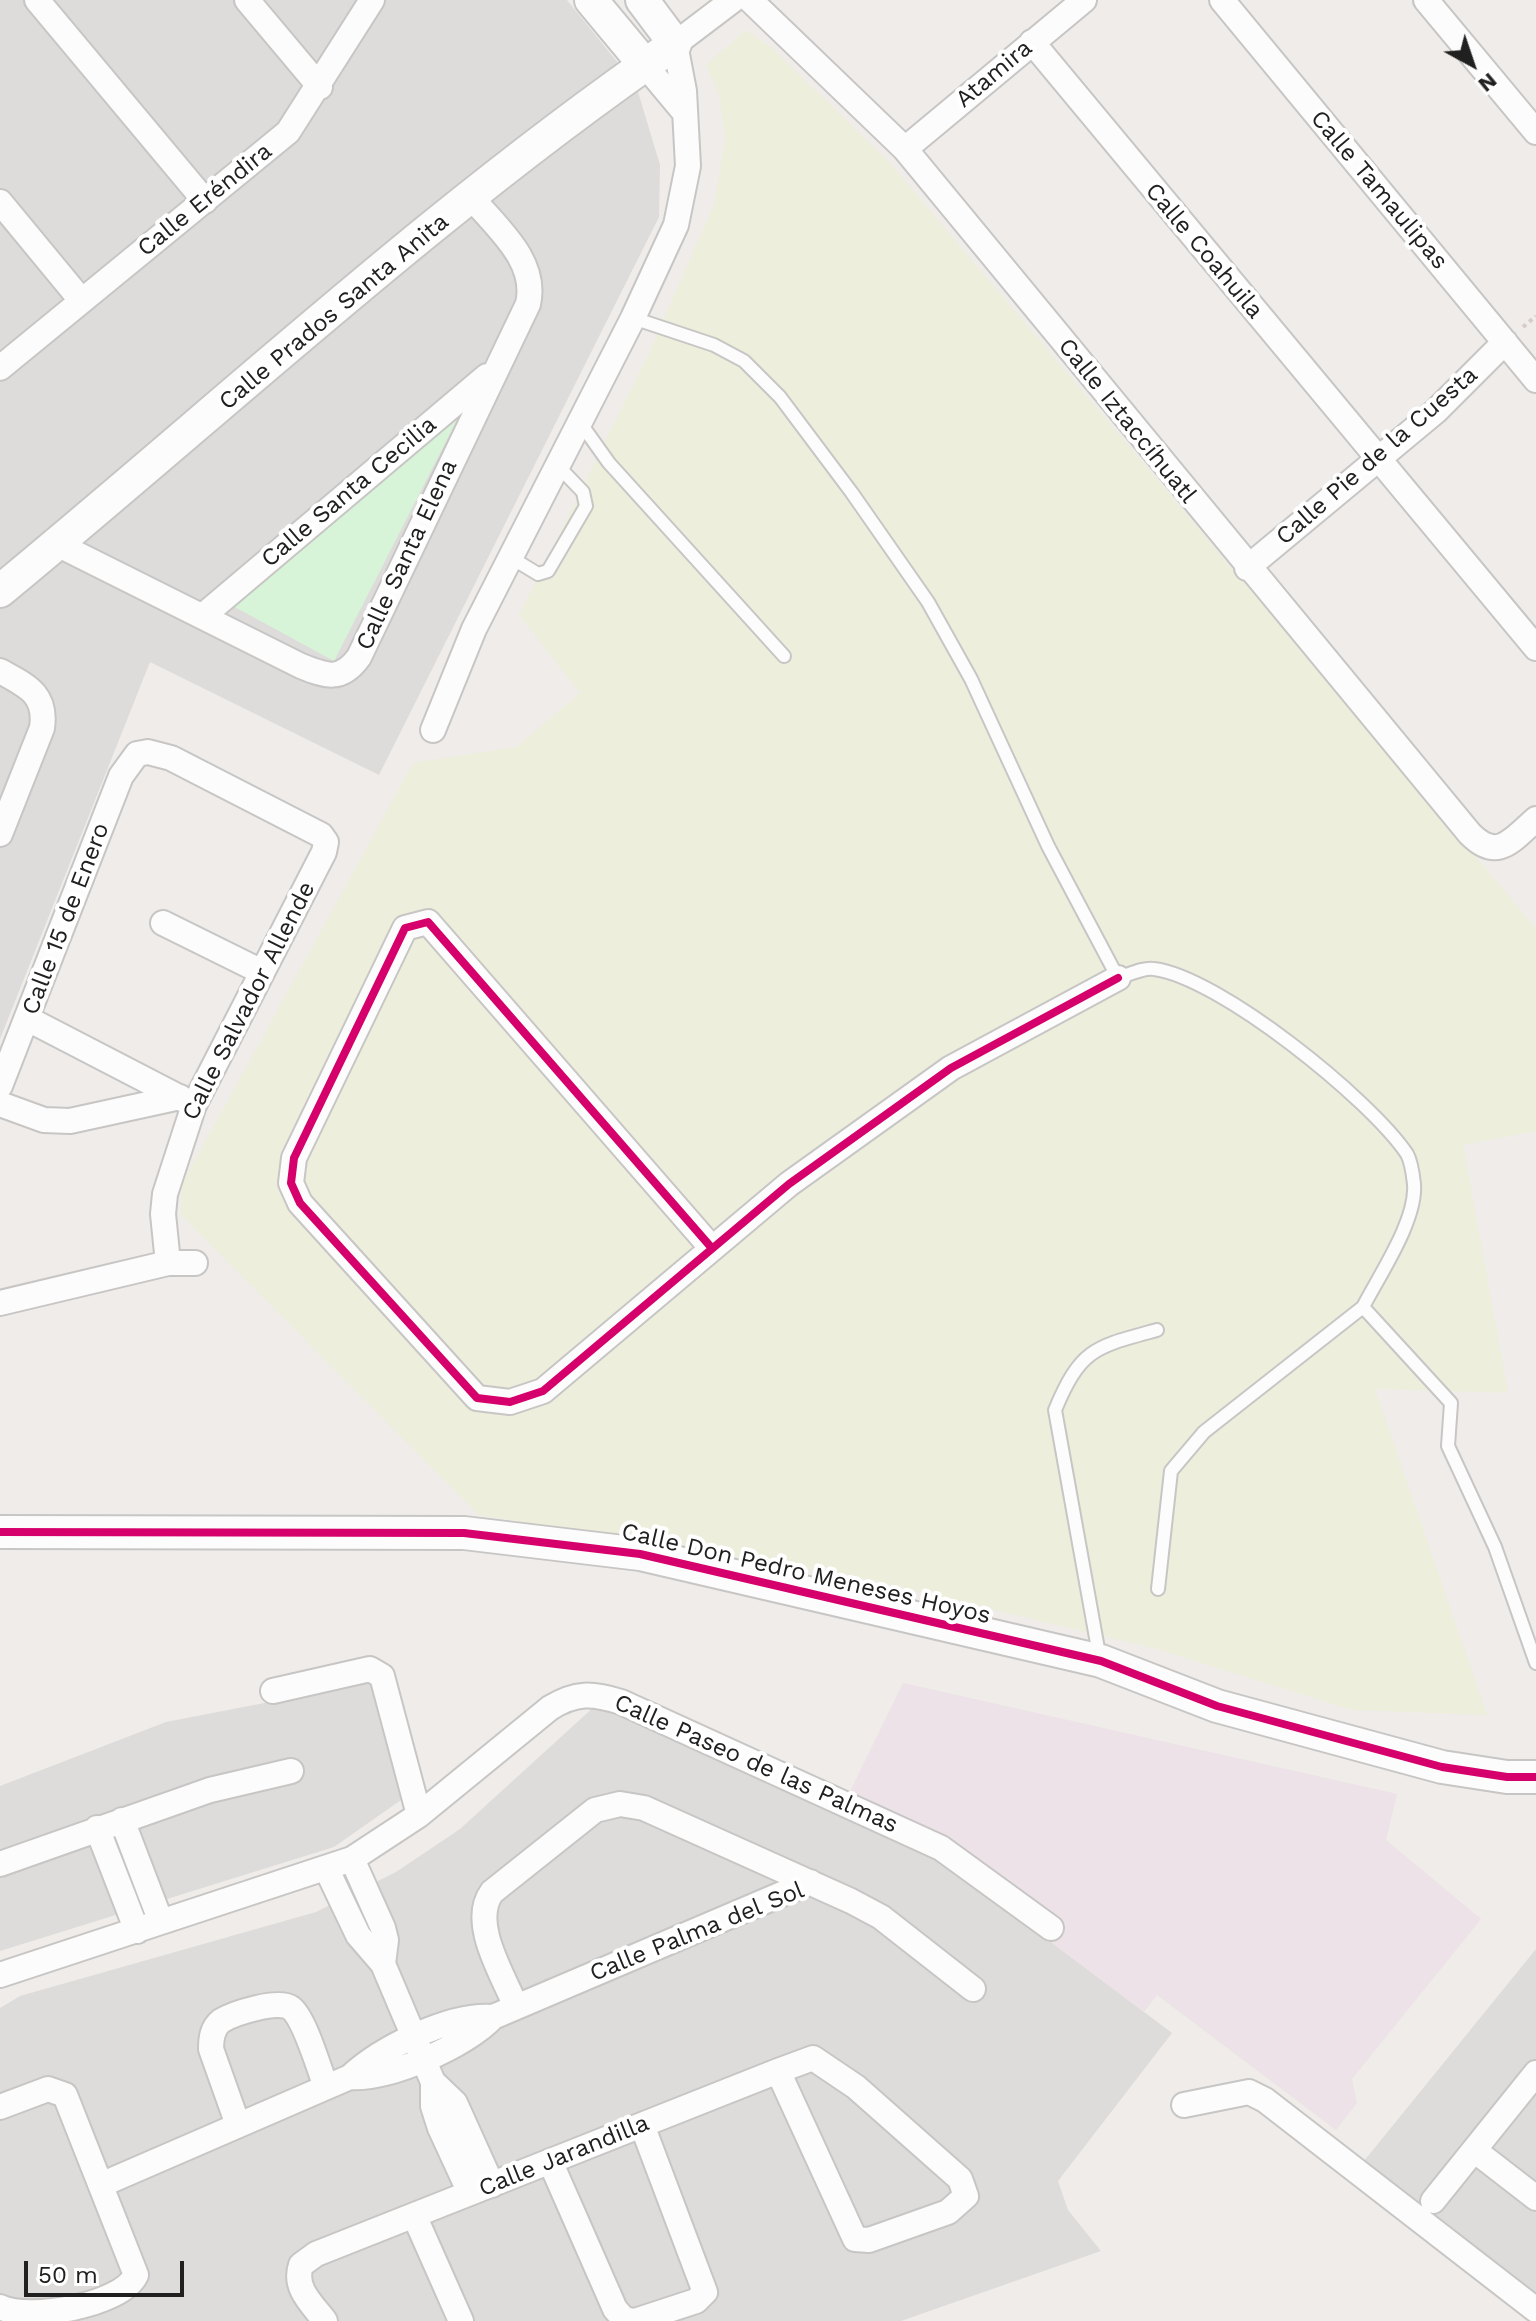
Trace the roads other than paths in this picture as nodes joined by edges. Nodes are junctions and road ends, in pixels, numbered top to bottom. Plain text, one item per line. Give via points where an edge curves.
1 (37, 0) edge
2 (247, 0) edge
3 (591, 0) edge
4 (642, 0) edge
5 (733, 0) edge
6 (750, 0) edge
7 (1084, 0) edge
8 (1222, 0) edge
9 (1426, 0) edge
10 (369, 1) edge
11 (1032, 42) junction
12 (675, 44) junction
13 (645, 65) junction
14 (320, 87) junction
15 (685, 113) junction
16 (1536, 132) edge
17 (905, 149) junction
18 (471, 197) junction
19 (205, 201) junction
20 (0, 202) edge
21 (81, 300) junction
22 (633, 318) junction
23 (1505, 342) junction
24 (0, 368) edge
25 (494, 370) junction
26 (1536, 380) edge
27 (579, 421) junction
28 (1377, 459) junction
29 (557, 465) junction
30 (57, 544) junction
31 (510, 557) junction
32 (1247, 568) junction
33 (0, 591) edge
34 (204, 615) junction
35 (1536, 648) edge
36 (784, 656) dead end
37 (0, 671) edge
38 (433, 730) dead end
39 (137, 754) joint
40 (1536, 819) edge
41 (0, 834) edge
42 (163, 923) dead end
43 (262, 972) junction
44 (1118, 978) junction
45 (28, 1019) junction
46 (0, 1086) edge
47 (187, 1101) junction
48 (0, 1104) edge
49 (710, 1246) junction
50 (168, 1263) junction
51 (195, 1263) dead end
52 (0, 1303) edge
53 (1363, 1307) junction
54 (1157, 1330) dead end
55 (0, 1532) edge
56 (1158, 1589) dead end
57 (1101, 1661) junction
58 (1536, 1663) edge
59 (273, 1691) dead end
60 (291, 1771) dead end
61 (1536, 1777) edge
62 (419, 1815) junction
63 (122, 1820) junction
64 (97, 1828) junction
65 (352, 1859) junction
66 (0, 1864) edge
67 (327, 1870) junction
68 (810, 1882) junction
69 (161, 1922) junction
70 (1051, 1928) dead end
71 (137, 1931) junction
72 (383, 1964) junction
73 (0, 1975) edge
74 (973, 1989) dead end
75 (516, 2007) junction
76 (419, 2048) junction
77 (778, 2071) junction
78 (1536, 2073) edge
79 (326, 2087) junction
80 (1184, 2105) dead end
81 (0, 2107) edge
82 (238, 2125) junction
83 (642, 2125) junction
84 (1474, 2150) junction
85 (550, 2161) junction
86 (103, 2184) junction
87 (481, 2189) junction
88 (1536, 2198) edge
89 (1433, 2201) dead end
90 (414, 2215) junction
91 (0, 2307) edge
92 (1536, 2310) edge
93 (325, 2321) edge
94 (461, 2321) edge
95 (635, 2321) edge

1 - 19 street
2 - 14 street
3 - 13 street
4 - 12 street
5 - 12 street
6 - 17 street, Calle Iztaccíhuatl
7 - 11 street, Atamira
8 - 23 street, Calle Tamaulipas
9 - 16 street
10 - 14 street, Calle Eréndira
11 - 17 street, Atamira
11 - 28 street, Calle Coahuila
12 - 13 street, Calle Prados Santa Anita
12 - 15 street
13 - 15 street
13 - 18 street, Calle Prados Santa Anita
14 - 19 street, Calle Eréndira via 288,132
15 - 22 street via 688,166 676,225
17 - 32 street, Calle Iztaccíhuatl
18 - 25 street, Calle Santa Elena via 530,274 528,304
18 - 30 street, Calle Prados Santa Anita
19 - 21 street, Calle Eréndira
20 - 21 street
21 - 24 street, Calle Eréndira
22 - 27 street
22 - 44 lane via 714,345 744,361 780,397 852,493 950,640
23 - 26 street, Calle Tamaulipas
23 - 28 street, Calle Pie de la Cuesta via 1436,411
25 - 34 street, Calle Santa Cecilia
25 - 34 street, Calle Santa Elena via 359,657 345,673 335,677 301,666
27 - 29 street
27 - 36 lane via 609,463
28 - 32 street, Calle Pie de la Cuesta
28 - 35 street, Calle Coahuila
29 - 31 street
29 - 31 lane via 583,492 586,506 548,571 538,574
30 - 33 street, Calle Prados Santa Anita
30 - 34 street, Calle Santa Elena
31 - 38 street
32 - 40 street, Calle Iztaccíhuatl via 1481,845 1505,845
37 - 41 street via 34,691 44,712
39 - 43 street, Calle Salvador Allende via 171,758 326,842
39 - 45 street, Calle 15 de Enero via 121,776
42 - 43 street
43 - 47 street, Calle Salvador Allende
44 - 49 street via 951,1068
44 - 53 lane via 1152,968 1202,987 1280,1035 1339,1081 1408,1156 1414,1186 1409,1217
45 - 46 street, Calle 15 de Enero
45 - 47 street
47 - 48 street via 70,1121 44,1120
47 - 50 street, Calle Salvador Allende via 165,1194
49 - 49 street via 428,922 405,928 294,1158 291,1183 300,1203 477,1398 510,1402 543,1391
50 - 51 street
50 - 52 street
53 - 56 lane via 1204,1432 1171,1471
53 - 58 lane via 1451,1403 1448,1446 1495,1547
54 - 57 lane via 1097,1346 1070,1375 1055,1410
55 - 57 street, Calle Don Pedro Meneses Hoyos via 505,1537 640,1554
57 - 61 street, Calle Don Pedro Meneses Hoyos via 1217,1706 1442,1767
59 - 62 street via 378,1671
60 - 63 street via 210,1790
62 - 65 street, Calle Paseo de las Palmas
62 - 70 street, Calle Paseo de las Palmas via 550,1708 566,1698 593,1693 941,1848
63 - 64 street
63 - 69 street
64 - 66 street
64 - 71 street
65 - 67 street, Calle Paseo de las Palmas
65 - 72 street via 383,1928
67 - 69 street, Calle Paseo de las Palmas
67 - 72 street via 358,1935
68 - 74 street, Calle Palma del Sol via 881,1917
68 - 75 street, Calle Palma del Sol
68 - 75 street via 644,1808 620,1804 595,1810 485,1902 484,1925
69 - 71 street, Calle Paseo de las Palmas
71 - 73 street, Calle Paseo de las Palmas
72 - 76 street
75 - 76 street, Calle Palma del Sol via 475,2033
76 - 79 street, Calle Palma del Sol via 372,2059
76 - 87 street via 433,2082 436,2118
77 - 77 street, Calle Jarandilla via 813,2058 856,2087 960,2179 966,2196 958,2205 869,2240 855,2239
77 - 83 street, Calle Jarandilla
78 - 84 street
79 - 82 street, Calle Palma del Sol
79 - 82 street via 289,2006 276,2002 222,2020 211,2049
80 - 92 street via 1249,2092 1265,2100
81 - 86 street via 36,2091 65,2095
82 - 86 street, Calle Palma del Sol
83 - 85 street, Calle Jarandilla
83 - 95 street via 705,2292 696,2301
84 - 88 street
84 - 89 street
85 - 87 street, Calle Jarandilla
85 - 95 street via 615,2309
86 - 91 street via 135,2266 132,2284 112,2296 35,2315
87 - 90 street, Calle Jarandilla
90 - 93 street, Calle Jarandilla via 301,2265 298,2280
90 - 94 street

